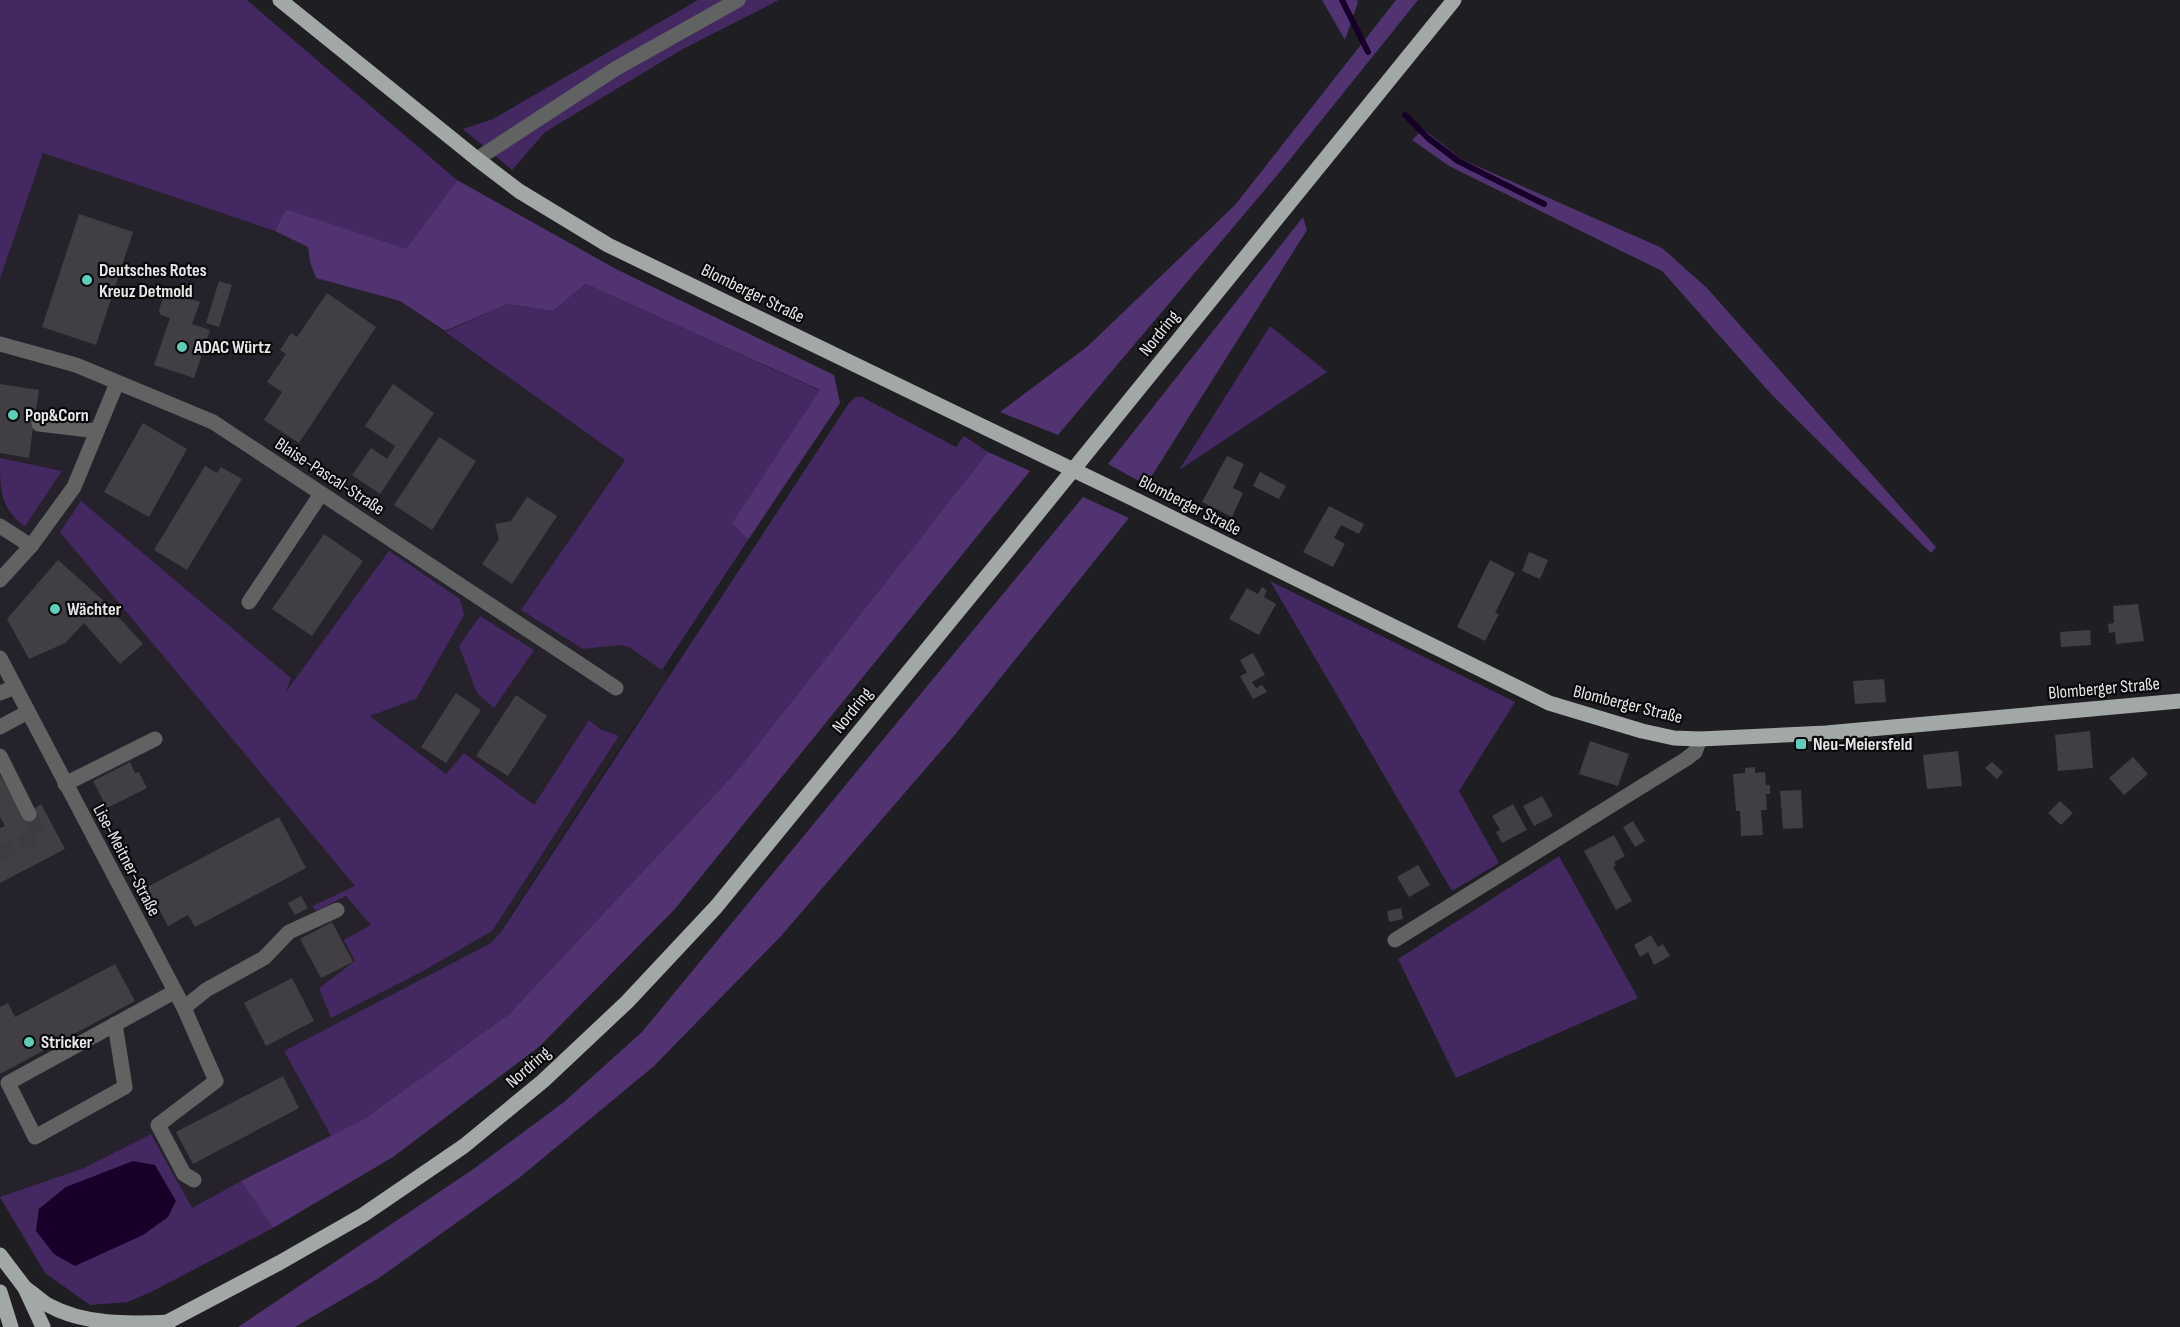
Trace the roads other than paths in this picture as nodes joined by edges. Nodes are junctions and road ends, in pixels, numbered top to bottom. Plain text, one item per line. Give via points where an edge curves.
1 (280, 0) edge
2 (738, 0) edge
3 (1454, 0) edge
4 (477, 159) junction
5 (0, 344) edge
6 (117, 383) junction
7 (39, 424) dead end
8 (97, 431) junction
9 (321, 494) junction
10 (0, 526) edge
11 (31, 546) junction
12 (0, 580) edge
13 (249, 602) dead end
14 (0, 658) edge
15 (15, 687) junction
16 (616, 688) dead end
17 (0, 693) edge
18 (2180, 701) edge
19 (28, 712) junction
20 (0, 726) edge
21 (154, 739) dead end
22 (1700, 739) junction
23 (0, 756) edge
24 (65, 784) junction
25 (29, 814) tunnel mouth
26 (337, 910) dead end
27 (1395, 940) dead end
28 (174, 992) junction
29 (184, 1008) junction
30 (116, 1024) junction
31 (194, 1180) dead end
32 (0, 1256) edge
33 (26, 1288) junction
34 (0, 1292) edge
35 (163, 1324) edge
36 (11, 1327) edge
37 (43, 1327) edge

1 - 4 main road, Blomberger Straße
2 - 4 street via 615,69
3 - 35 main road, Nordring via 716,907 627,1002 543,1082 464,1146 363,1215
4 - 22 main road, Blomberger Straße, bridge via 519,191 608,245 1549,703 1642,731
5 - 6 street, Blaise-Pascal-Straße via 76,365
6 - 8 street
6 - 9 street, Blaise-Pascal-Straße via 213,422
7 - 8 street
8 - 11 street via 74,487
9 - 13 street
9 - 16 street, Blaise-Pascal-Straße
10 - 11 street
11 - 12 street
14 - 15 street, Lise-Meitner-Straße
15 - 17 street
15 - 19 street, Lise-Meitner-Straße
18 - 22 main road, Blomberger Straße via 1826,733
19 - 20 street
19 - 24 street, Lise-Meitner-Straße
21 - 24 street
22 - 27 street via 1695,752 1686,759
23 - 25 street
24 - 28 street, Lise-Meitner-Straße
26 - 29 street via 289,932 264,958 206,990
28 - 29 street, Lise-Meitner-Straße
28 - 30 street
29 - 31 street, Lise-Meitner-Straße via 216,1081 158,1125 184,1174
30 - 30 street via 8,1083 35,1137 125,1088
32 - 33 main road
33 - 35 main road via 48,1305 81,1317
33 - 37 main road
34 - 36 main road

